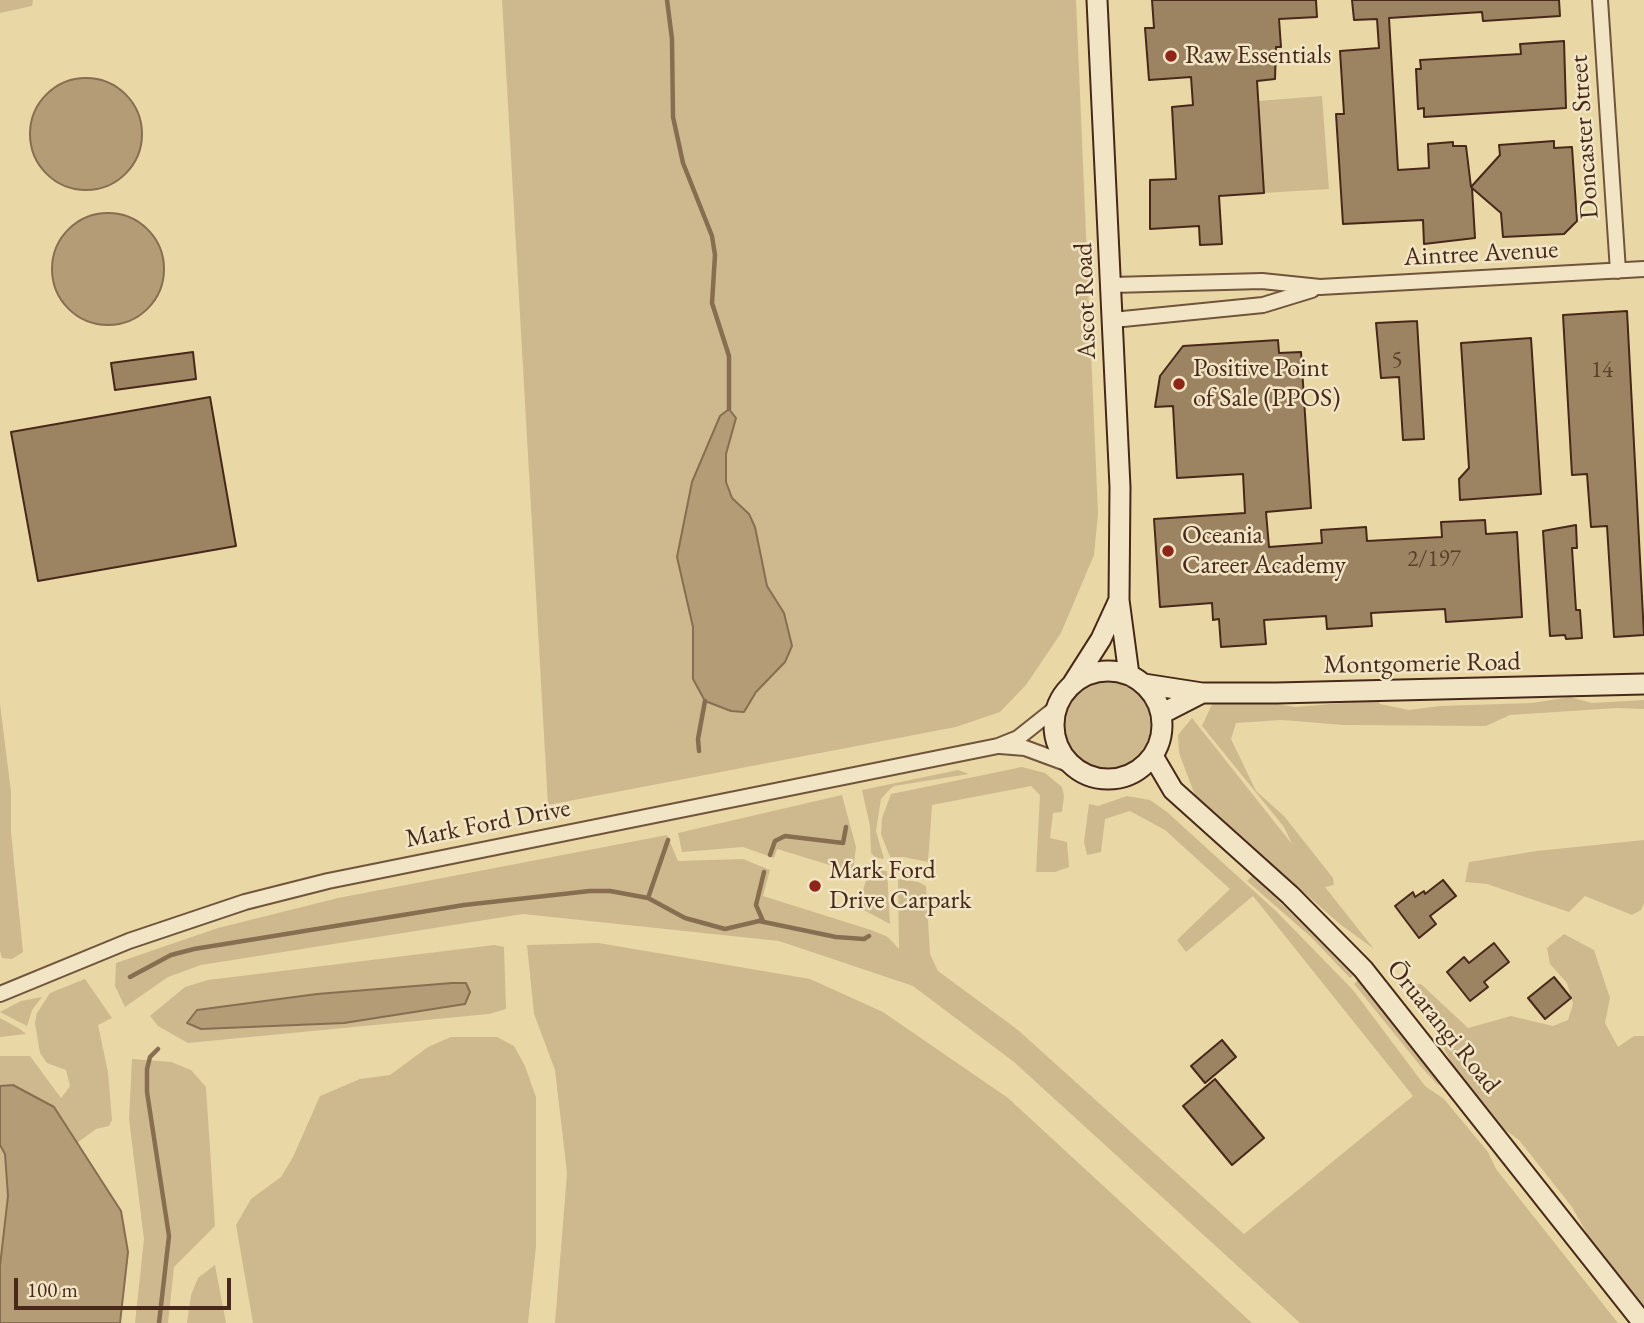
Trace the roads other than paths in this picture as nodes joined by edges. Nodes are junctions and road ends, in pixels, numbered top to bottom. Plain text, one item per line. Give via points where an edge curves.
1 (1097, 0) edge
2 (1600, 0) edge
3 (1644, 269) edge
4 (1618, 271) junction
5 (1112, 285) junction
6 (1320, 287) junction
7 (1113, 320) junction
8 (1119, 600) junction
9 (1136, 679) junction
10 (1073, 683) junction
11 (1644, 684) edge
12 (1202, 693) junction
13 (1057, 707) junction
14 (1161, 714) junction
15 (998, 746) junction
16 (1153, 756) junction
17 (1071, 765) junction
18 (1134, 774) junction
19 (1173, 789) junction
20 (0, 982) edge
21 (20, 986) junction
22 (0, 994) edge
23 (1643, 1323) edge

1 - 5 street, Ascot Road
2 - 4 street, Doncaster Street
3 - 4 street, Aintree Avenue
4 - 6 street, Aintree Avenue
5 - 6 street, Aintree Avenue via 1262,281
5 - 7 street, Ascot Road
6 - 7 street, Aintree Avenue via 1263,304
7 - 8 street, Ascot Road
8 - 9 street, Ascot Road
8 - 10 street, Ascot Road
9 - 10 street via 1109,670
9 - 12 street, Montgomerie Road
9 - 14 street via 1155,698
10 - 13 street
11 - 12 street, Montgomerie Road
12 - 14 street, Montgomerie Road
13 - 15 street, Mark Ford Drive via 1017,738
13 - 17 street via 1055,738
14 - 16 street via 1160,743
15 - 17 street, Mark Ford Drive via 1025,748
15 - 21 street, Mark Ford Drive via 328,881 165,928
16 - 18 street
16 - 19 street, Ōruarangi Road
17 - 18 street via 1098,779
18 - 19 street, Ōruarangi Road
19 - 23 street, Ōruarangi Road via 1290,895 1363,969
20 - 21 street
21 - 22 street, Mark Ford Drive

